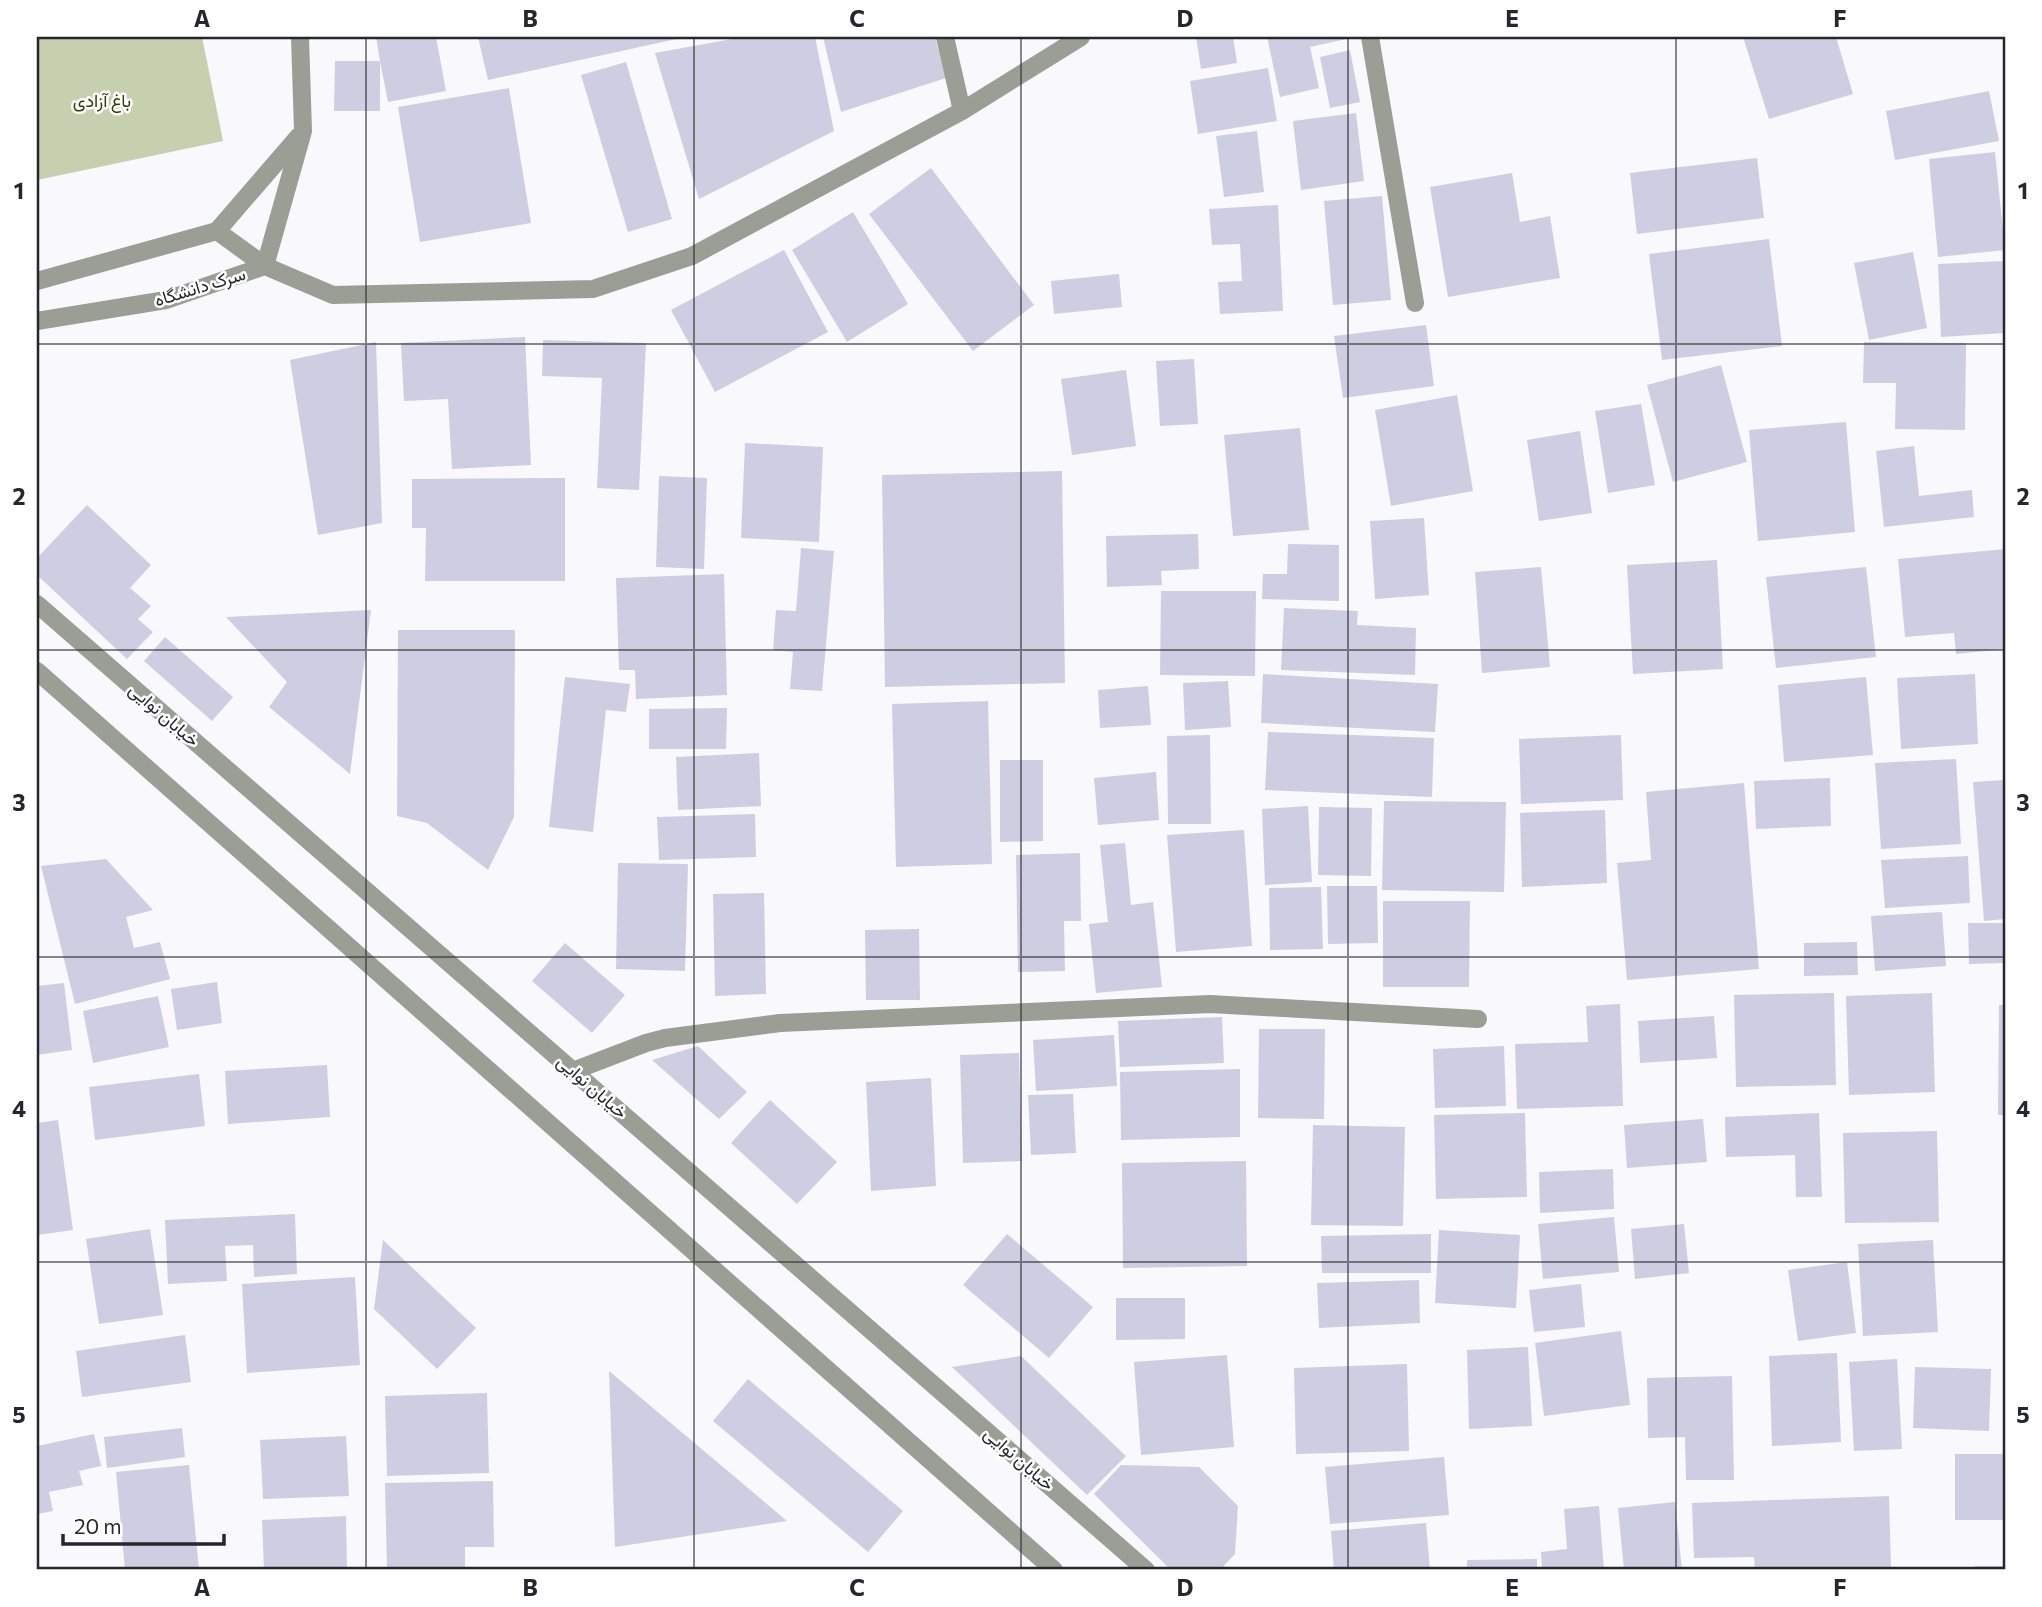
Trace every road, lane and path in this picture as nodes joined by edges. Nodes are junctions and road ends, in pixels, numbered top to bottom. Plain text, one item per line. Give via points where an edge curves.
1 (300, 37) edge
2 (945, 37) edge
3 (1081, 37) edge
4 (1370, 37) edge
5 (961, 111) junction
6 (303, 131) junction
7 (217, 231) junction
8 (265, 266) junction
9 (37, 281) edge
10 (1415, 303) dead end
11 (37, 321) edge
12 (37, 604) edge
13 (37, 671) edge
14 (1478, 1019) dead end
15 (573, 1070) junction
16 (1054, 1570) edge
17 (1146, 1570) edge

1 - 6 street, سرک دانشگاه
2 - 5 street
3 - 5 street
4 - 10 street
5 - 8 street via 692,256 593,289 333,295
6 - 7 street
6 - 8 street, سرک دانشگاه
7 - 8 street
7 - 9 street
8 - 11 street, سرک دانشگاه via 166,300
12 - 15 street, خیابان نوایی
13 - 16 street
14 - 15 street via 1210,1004 780,1023 665,1038
15 - 17 street, خیابان نوایی

